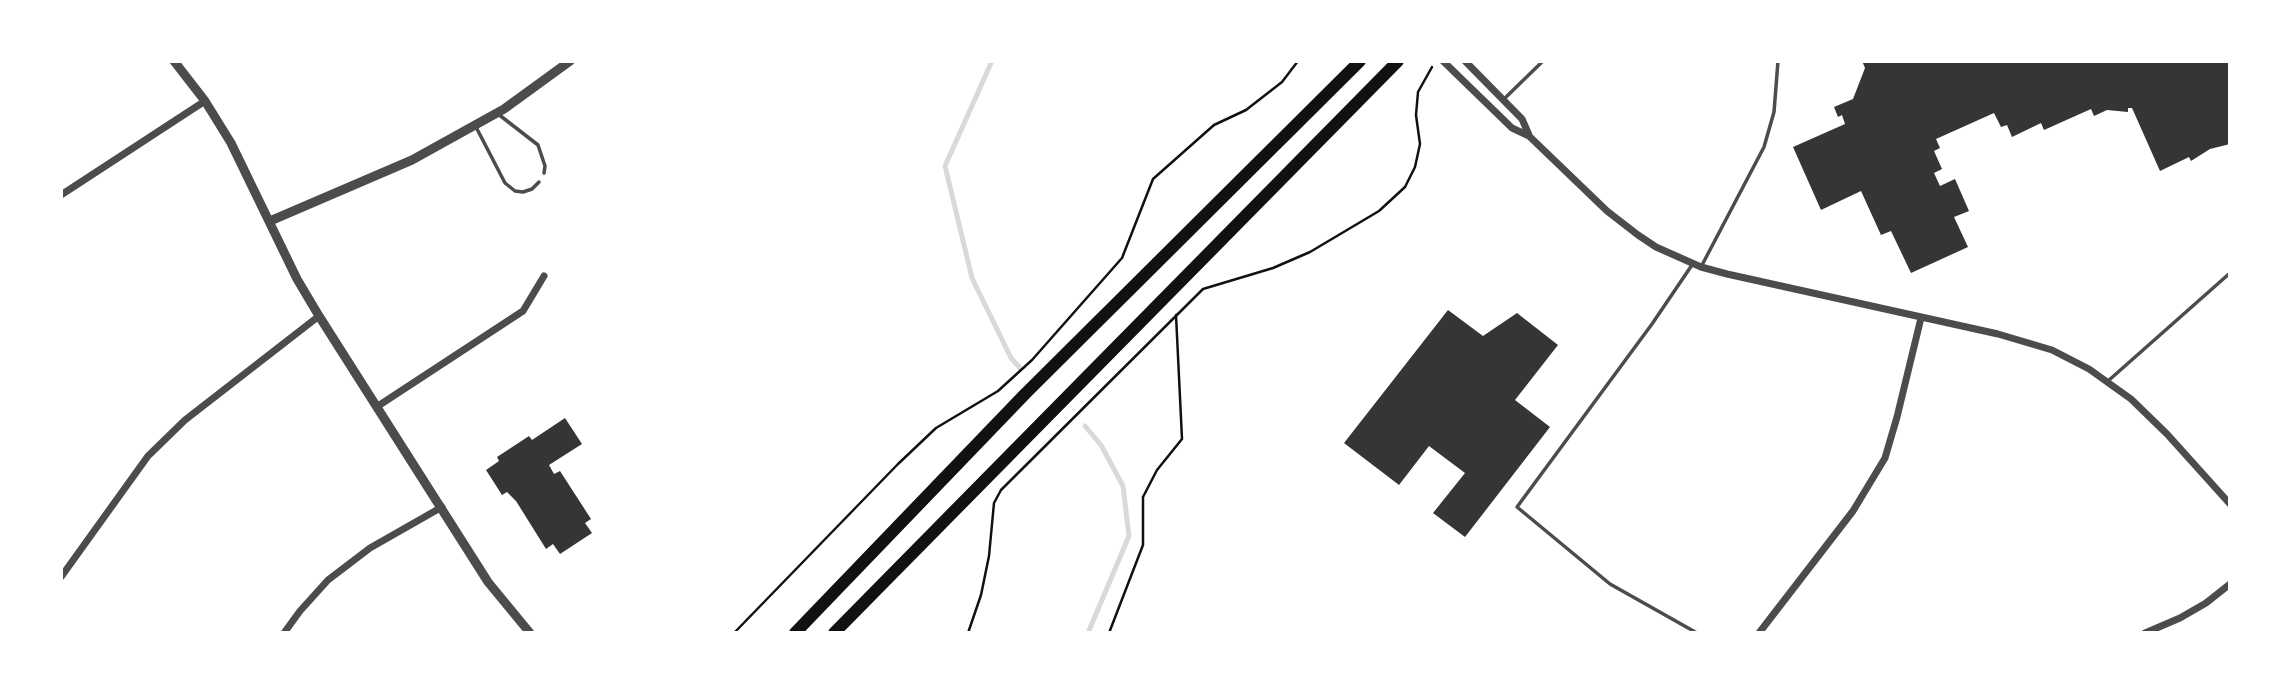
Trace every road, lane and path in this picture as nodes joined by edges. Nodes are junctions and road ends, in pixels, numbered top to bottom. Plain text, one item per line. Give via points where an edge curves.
1 (174, 61) edge
2 (570, 61) edge
3 (1298, 61) edge
4 (1360, 61) edge
5 (1398, 61) edge
6 (1436, 61) edge
7 (1443, 61) edge
8 (1465, 61) edge
9 (1543, 61) edge
10 (1778, 61) edge
11 (1503, 100) junction
12 (205, 101) junction
13 (496, 113) junction
14 (474, 125) junction
15 (1529, 136) junction
16 (544, 173) dead end
17 (539, 182) dead end
18 (61, 195) edge
19 (270, 220) junction
20 (1697, 265) junction
21 (2230, 273) edge
22 (544, 276) dead end
23 (319, 316) junction
24 (1176, 316) junction
25 (1921, 318) junction
26 (2108, 382) junction
27 (378, 406) junction
28 (2230, 504) edge
29 (442, 508) junction
30 (61, 577) edge
31 (2230, 584) edge
32 (284, 633) edge
33 (530, 633) edge
34 (734, 633) edge
35 (794, 633) edge
36 (834, 633) edge
37 (968, 633) edge
38 (1109, 633) edge
39 (1697, 633) edge
40 (1759, 633) edge
41 (2145, 633) edge

1 - 12 street
2 - 13 street
3 - 34 path via 1282,82 1246,110 1214,125 1153,179 1122,258 1032,360 998,391 936,428
4 - 35 highway via 1025,394
5 - 36 highway
6 - 24 path via 1418,92 1420,144 1405,187 1379,211 1310,252 1203,289
7 - 15 street via 1512,128
8 - 11 street
9 - 11 lane
10 - 20 lane via 1774,112 1764,147
11 - 15 street via 1522,119
12 - 18 street
12 - 19 street
13 - 14 street
13 - 16 lane via 538,145
14 - 17 lane via 505,183 523,192
14 - 19 street via 411,160
15 - 20 street via 1623,225 1656,247
19 - 23 street
20 - 25 street
20 - 39 lane via 1517,506 1610,584
21 - 26 lane
22 - 27 street via 523,311
23 - 27 street
23 - 30 street via 185,420 148,456
24 - 37 path via 1001,490 994,503 981,596
24 - 38 path via 1182,439 1143,497 1143,545
25 - 26 street via 2037,345
25 - 40 street via 1885,458 1853,512
26 - 28 street via 2167,434
27 - 29 street
29 - 32 street via 370,548 328,580
29 - 33 street via 488,582
31 - 41 street via 2198,608

